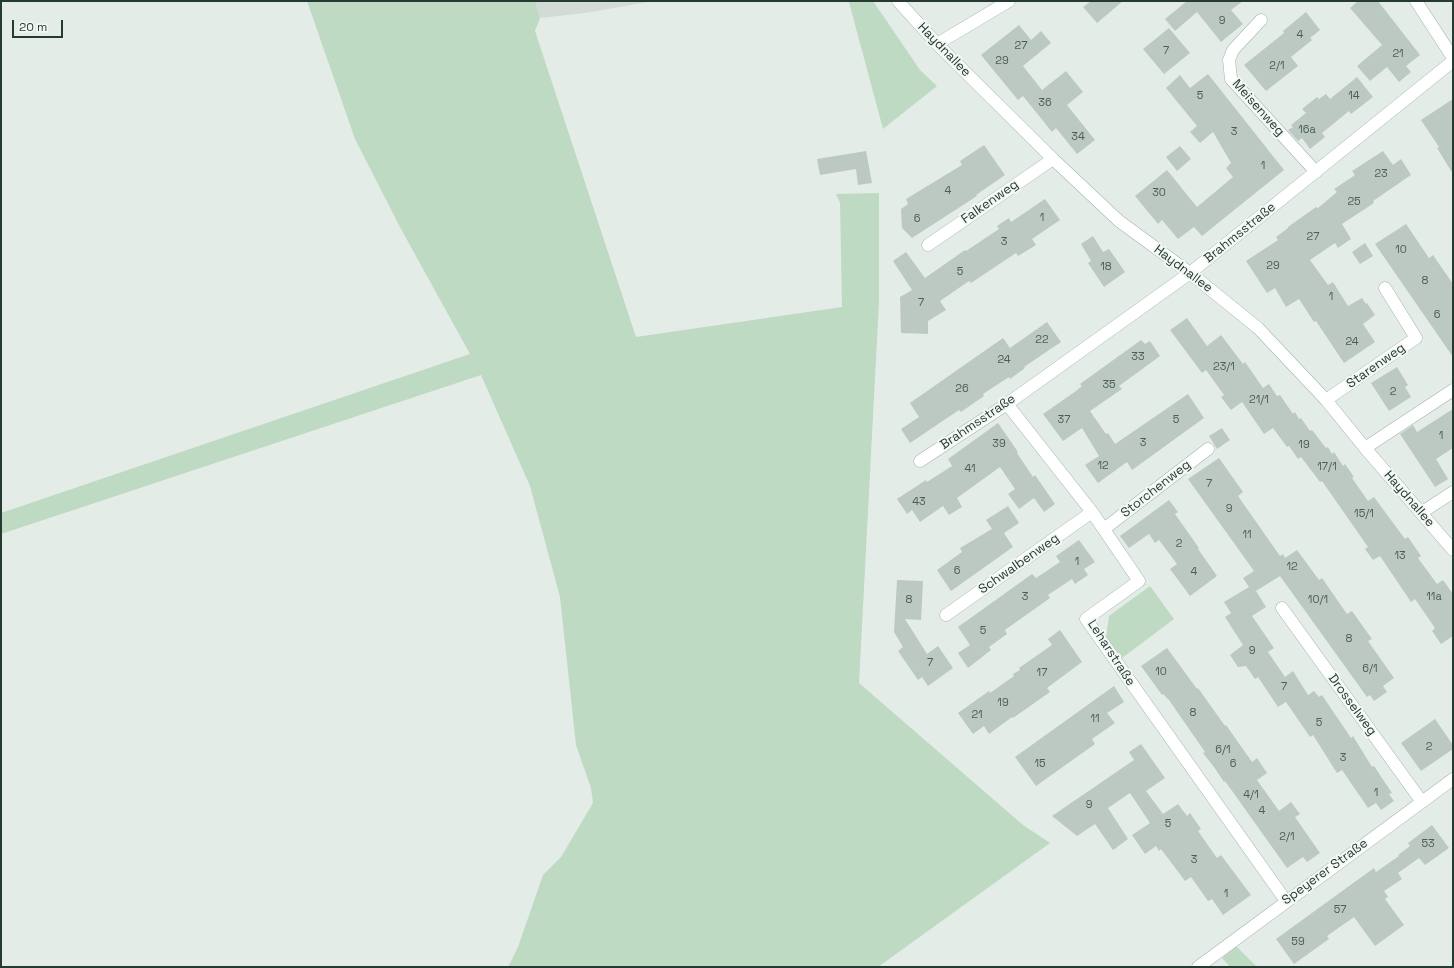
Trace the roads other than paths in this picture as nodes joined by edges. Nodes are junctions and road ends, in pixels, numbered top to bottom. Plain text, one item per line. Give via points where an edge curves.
1 (898, 1) edge
2 (1009, 1) edge
3 (1416, 1) edge
4 (1261, 20) dead end
5 (937, 44) junction
6 (1453, 60) edge
7 (1053, 159) junction
8 (1316, 172) junction
9 (928, 245) dead end
10 (1190, 273) junction
11 (1385, 288) dead end
12 (1453, 390) edge
13 (1326, 400) junction
14 (1007, 404) junction
15 (1365, 448) junction
16 (1208, 449) dead end
17 (920, 461) dead end
18 (1453, 492) edge
19 (1092, 512) junction
20 (1421, 513) junction
21 (1104, 529) junction
22 (1453, 550) edge
23 (1282, 608) dead end
24 (946, 615) dead end
25 (1453, 779) edge
26 (1422, 802) junction
27 (1286, 901) junction
28 (1201, 964) edge

1 - 5 street, Haydnallee
2 - 5 street
3 - 6 street
4 - 8 street, Meisenweg via 1233,50 1229,60 1231,79
5 - 7 street, Haydnallee
6 - 8 street, Brahmsstraße
7 - 9 street, Falkenweg
7 - 10 street, Haydnallee via 1119,221
8 - 10 street, Brahmsstraße
10 - 13 street, Haydnallee via 1258,328
10 - 14 street, Brahmsstraße
11 - 13 street, Starenweg via 1416,338
12 - 15 street
13 - 15 street, Haydnallee
14 - 17 street, Brahmsstraße
14 - 19 street, Leharstraße
15 - 20 street, Haydnallee
16 - 21 street, Storchenweg
18 - 20 street
19 - 21 street, Leharstraße
19 - 24 street, Schwalbenweg
20 - 22 street, Haydnallee
21 - 27 street, Leharstraße via 1139,581 1086,618
23 - 26 street, Drosselweg
25 - 26 street, Speyerer Straße
26 - 27 street, Speyerer Straße
27 - 28 street, Speyerer Straße

